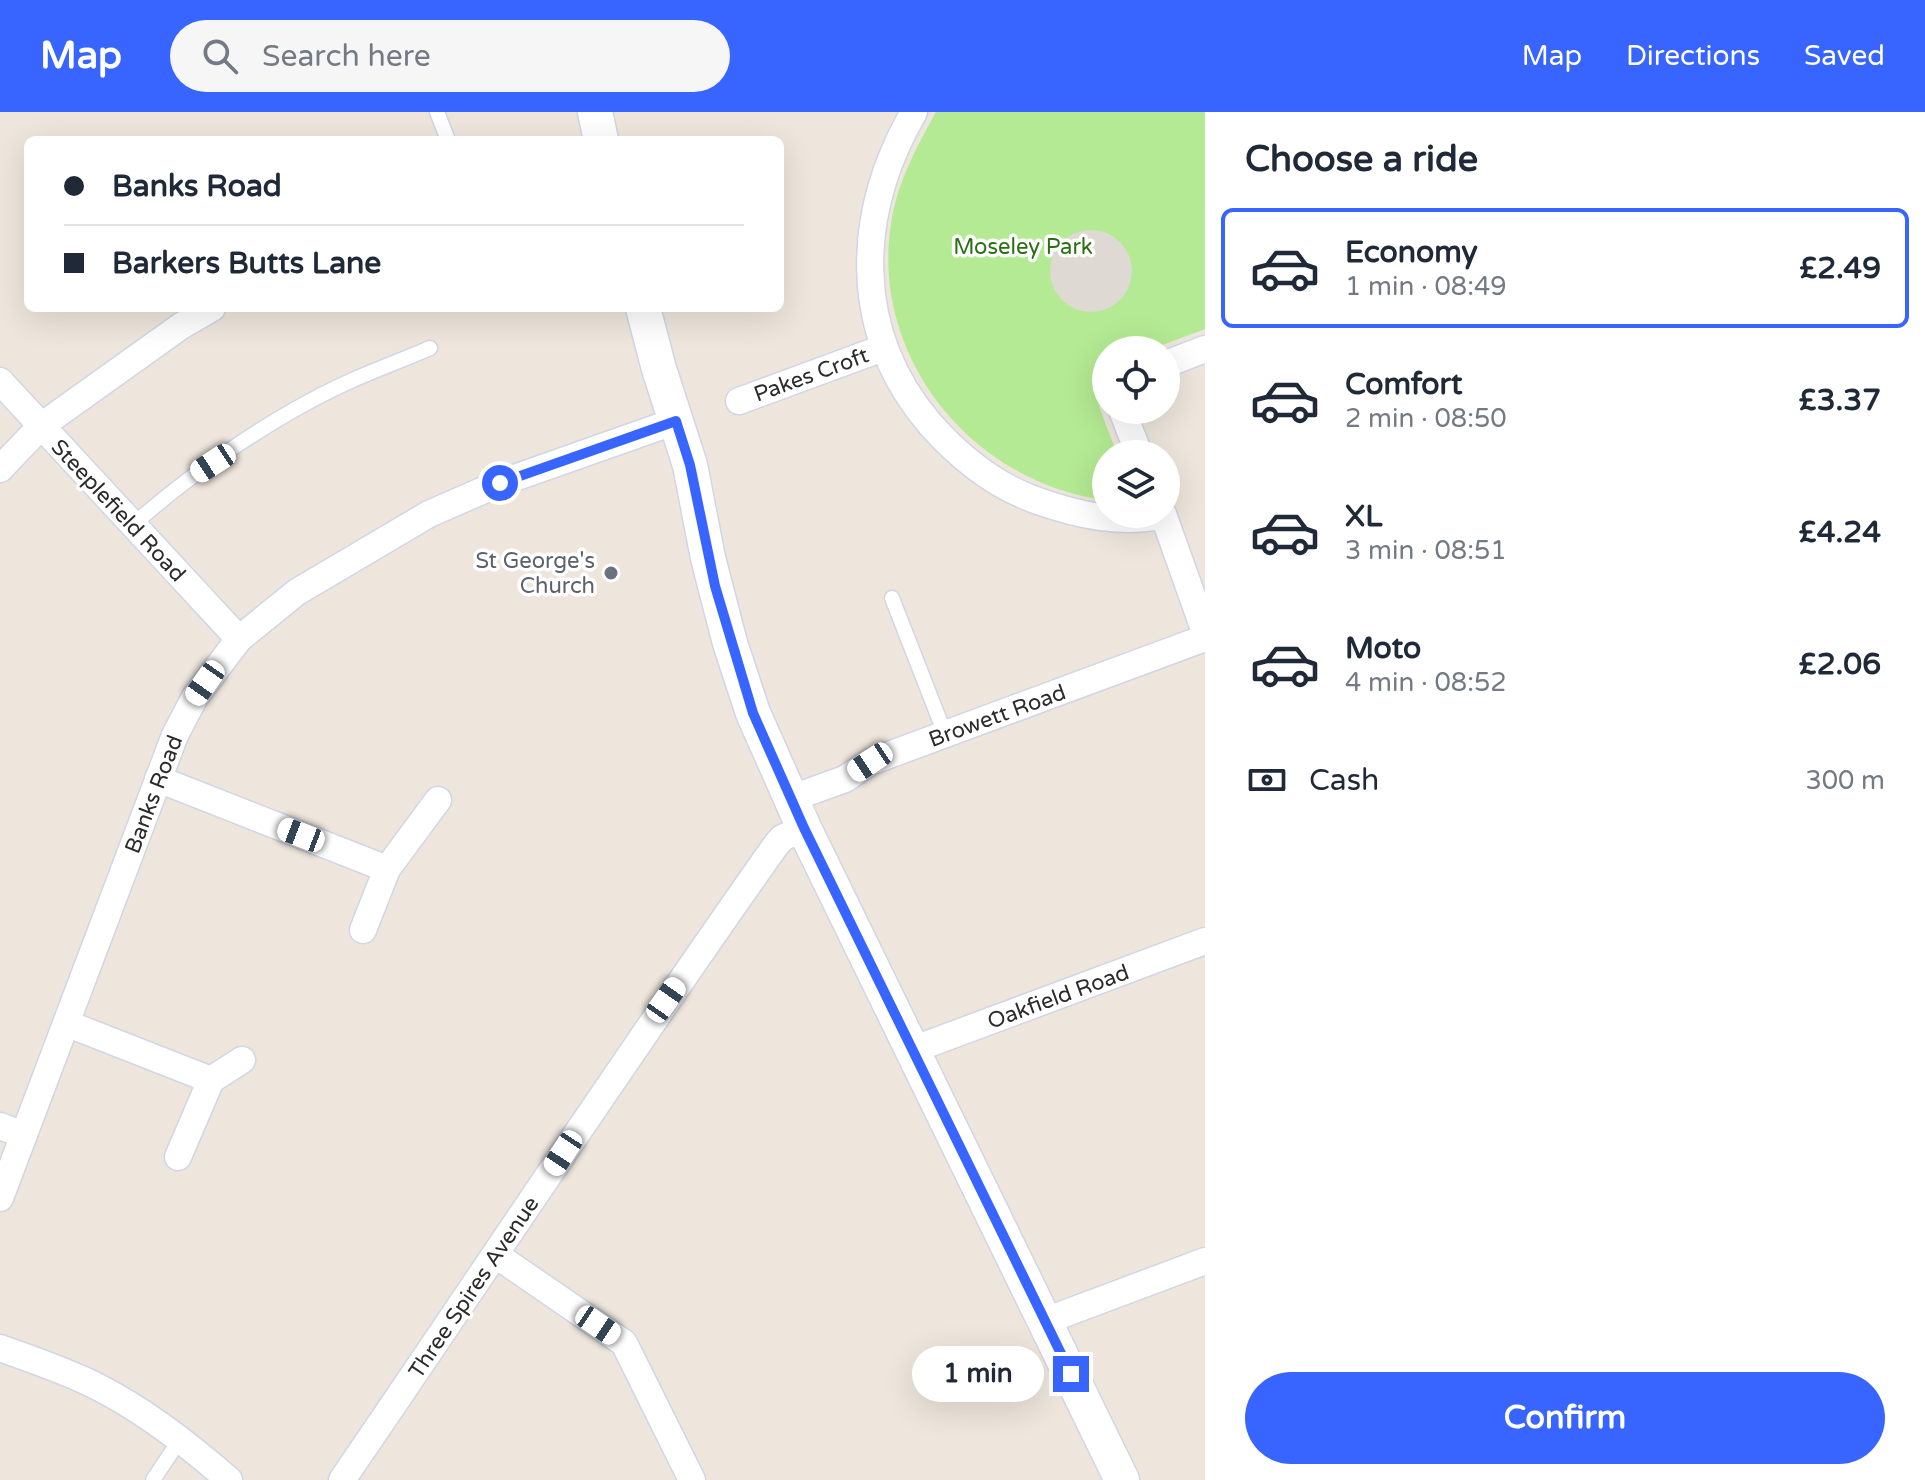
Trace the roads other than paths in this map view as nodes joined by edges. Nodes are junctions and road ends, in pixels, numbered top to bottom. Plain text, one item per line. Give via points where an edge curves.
1 (437, 112) edge
2 (595, 112) edge
3 (914, 112) edge
4 (446, 136) edge
5 (600, 136) edge
6 (205, 312) edge
7 (644, 312) edge
8 (430, 348) dead end
9 (883, 348) junction
10 (1205, 349) edge
11 (1180, 359) edge
12 (0, 381) edge
13 (739, 401) dead end
14 (676, 421) junction
15 (41, 426) junction
16 (0, 469) edge
17 (1092, 516) edge
18 (133, 525) junction
19 (1168, 528) edge
20 (892, 598) dead end
21 (1205, 635) edge
22 (239, 639) junction
23 (945, 734) junction
24 (158, 779) junction
25 (438, 800) dead end
26 (798, 813) junction
27 (387, 869) junction
28 (363, 930) dead end
29 (1205, 941) edge
30 (68, 1024) junction
31 (912, 1050) junction
32 (242, 1060) dead end
33 (211, 1080) junction
34 (12, 1130) edge
35 (178, 1157) dead end
36 (0, 1198) edge
37 (496, 1255) junction
38 (1205, 1261) edge
39 (1045, 1321) junction
40 (0, 1348) edge
41 (179, 1441) junction
42 (153, 1480) edge
43 (229, 1480) edge
44 (342, 1480) edge
45 (692, 1480) edge
46 (1122, 1480) edge

1 - 4 lane
2 - 5 street
3 - 9 street via 884,172 875,207 869,270
6 - 15 street
7 - 14 street
8 - 18 lane via 353,379 294,412 172,490
9 - 13 street, Pakes Croft
9 - 17 street via 919,410 962,457 1024,496
10 - 11 street
12 - 15 street, Steeplefield Road
14 - 22 street, Banks Road via 429,514 297,592
14 - 26 street via 730,643 753,713
15 - 16 street
15 - 18 street, Steeplefield Road
18 - 22 street, Steeplefield Road
19 - 21 street
20 - 23 lane
21 - 23 street, Browett Road
22 - 24 street, Banks Road via 195,697
23 - 26 street, Browett Road via 870,762
24 - 27 street
24 - 30 street, Banks Road
25 - 27 street
26 - 31 street
26 - 37 street, Three Spires Avenue via 647,1026
27 - 28 street
29 - 31 street, Oakfield Road
30 - 33 street
30 - 34 street, Banks Road
31 - 39 street
32 - 33 street
33 - 35 street
34 - 36 street, Banks Road
37 - 44 street, Three Spires Avenue
37 - 45 street via 624,1343
38 - 39 street
39 - 46 street
40 - 41 street via 96,1386 135,1407
41 - 42 lane
41 - 43 street

